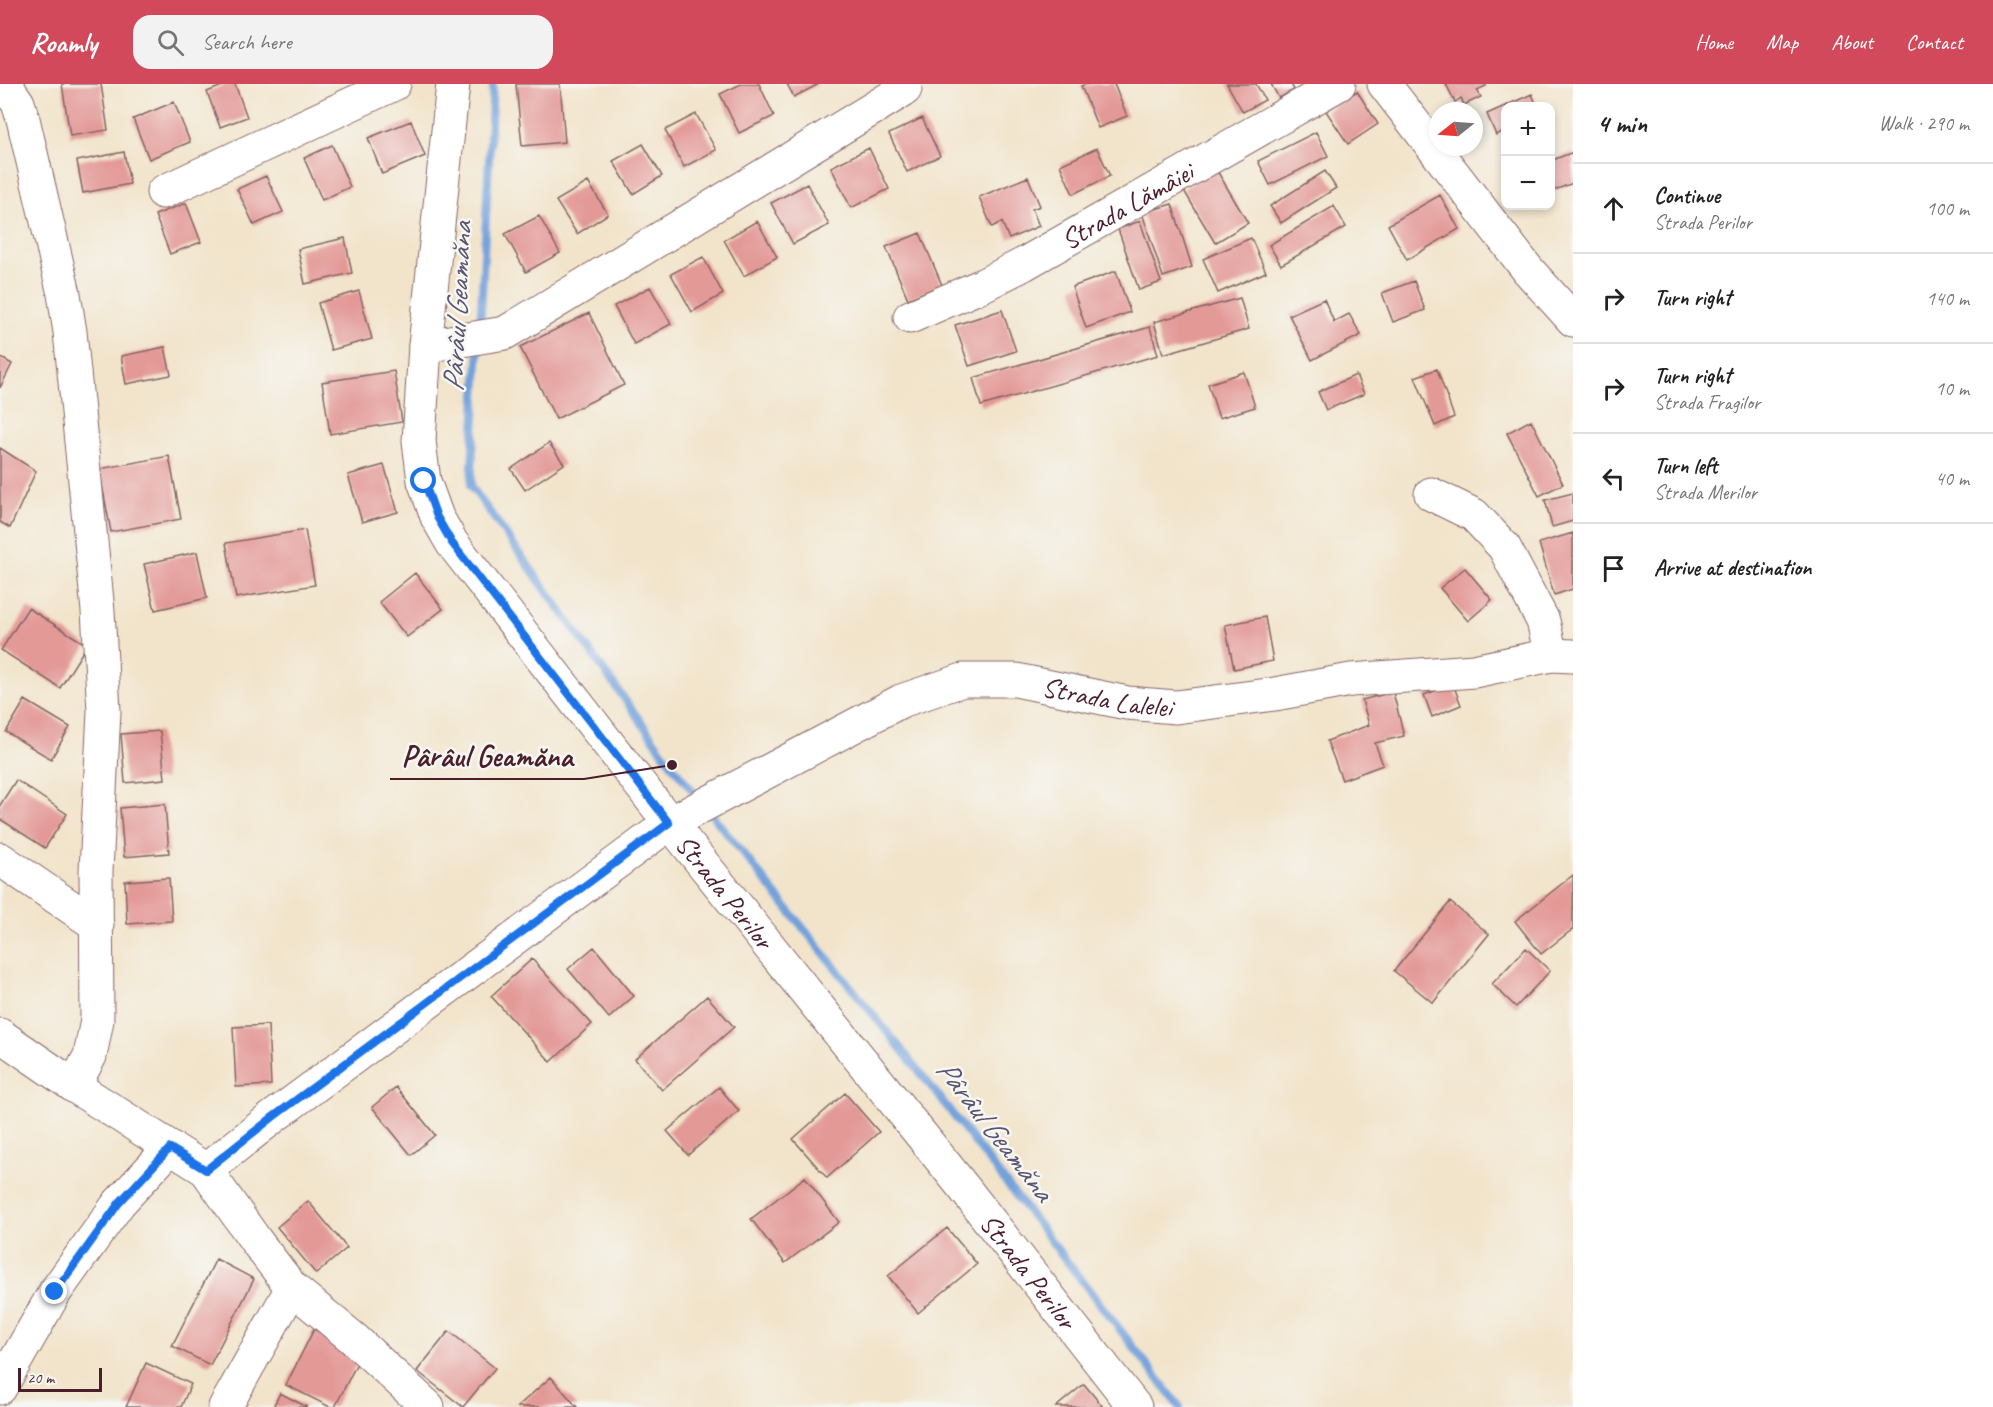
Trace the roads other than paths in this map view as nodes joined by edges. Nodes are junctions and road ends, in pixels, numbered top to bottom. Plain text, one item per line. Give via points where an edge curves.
1 (5, 84) edge
2 (394, 84) edge
3 (453, 84) edge
4 (1339, 84) edge
5 (1384, 84) edge
6 (905, 89) dead end
7 (163, 192) dead end
8 (910, 316) dead end
9 (1573, 320) edge
10 (425, 346) junction
11 (1431, 494) dead end
12 (1562, 655) edge
13 (669, 823) junction
14 (0, 859) edge
15 (97, 925) junction
16 (0, 1035) edge
17 (74, 1086) junction
18 (170, 1148) junction
19 (206, 1170) junction
20 (292, 1288) junction
21 (0, 1388) edge
22 (225, 1407) edge
23 (428, 1407) edge
24 (1135, 1407) edge

1 - 15 street via 23,119 64,294 71,342 104,711
2 - 7 street
3 - 10 street, Strada Perilor
4 - 8 street, Strada Lămâiei via 1024,264
5 - 9 street via 1528,270
6 - 10 street via 505,333
10 - 13 street, Strada Perilor via 419,441 424,481 437,517 452,543
11 - 12 street via 1474,514 1504,548
12 - 13 street, Strada Lalelei via 1474,671 1351,680 1176,707 1127,703 1016,681 963,680 901,701
13 - 19 street, Strada Lalelei
13 - 24 street, Strada Perilor
14 - 15 street
15 - 17 street via 98,1020 90,1056
16 - 17 street
17 - 18 street
18 - 19 street
18 - 21 street via 119,1203 55,1292
19 - 20 street
20 - 22 street
20 - 23 street

